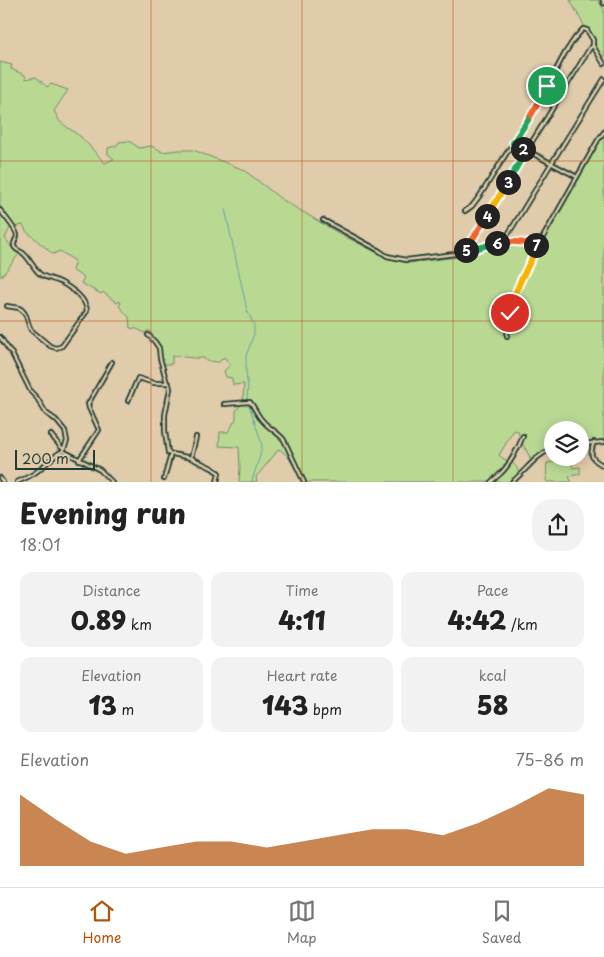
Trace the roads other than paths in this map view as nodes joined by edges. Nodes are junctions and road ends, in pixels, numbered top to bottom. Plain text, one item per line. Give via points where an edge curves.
1 (593, 46) junction
2 (604, 64) edge
3 (604, 79) edge
4 (604, 132) edge
5 (513, 143) junction
6 (526, 151) junction
7 (551, 164) junction
8 (577, 177) junction
9 (0, 210) edge
10 (465, 211) dead end
11 (323, 220) dead end
12 (504, 242) junction
13 (538, 246) junction
14 (463, 253) junction
15 (6, 306) dead end
16 (148, 335) dead end
17 (507, 336) dead end
18 (0, 337) edge
19 (112, 362) dead end
20 (167, 383) junction
21 (128, 401) dead end
22 (224, 404) dead end
23 (51, 435) dead end
24 (523, 436) dead end
25 (196, 437) dead end
26 (594, 442) junction
27 (604, 442) edge
28 (589, 443) edge
29 (64, 450) junction
30 (544, 452) edge
31 (172, 454) junction
32 (191, 458) junction
33 (79, 460) junction
34 (604, 466) edge
35 (0, 478) edge
36 (164, 479) dead end
37 (3, 482) edge
38 (17, 482) edge
39 (111, 482) edge
40 (217, 482) edge
41 (304, 482) edge
42 (491, 482) edge
43 (512, 482) edge

1 - 2 street
1 - 5 street via 593,40 584,28 565,53
1 - 6 street
3 - 7 street
4 - 8 street
5 - 6 street
5 - 10 street via 482,194
6 - 7 street
6 - 14 street
7 - 8 street
7 - 12 street
8 - 13 street
9 - 15 street via 15,228 14,247 34,269 61,282 82,298 87,311 62,346 54,348 31,330 23,310
11 - 14 street via 387,256 410,260
12 - 13 street via 518,241
12 - 14 street
13 - 17 street via 518,286
16 - 20 street via 159,348
18 - 29 street via 31,392 65,431 67,441
19 - 33 street via 88,404 99,428
20 - 21 street via 139,378
20 - 31 street via 170,390 165,431 168,452
22 - 41 street via 248,402 253,406 263,422 284,440
23 - 29 street
24 - 42 street via 507,465
25 - 32 street
26 - 27 street
26 - 28 street
26 - 34 street via 592,457
29 - 33 street
29 - 38 street
30 - 43 street
31 - 32 street
31 - 36 street
32 - 40 street via 219,473
33 - 39 street via 100,470
35 - 37 street

